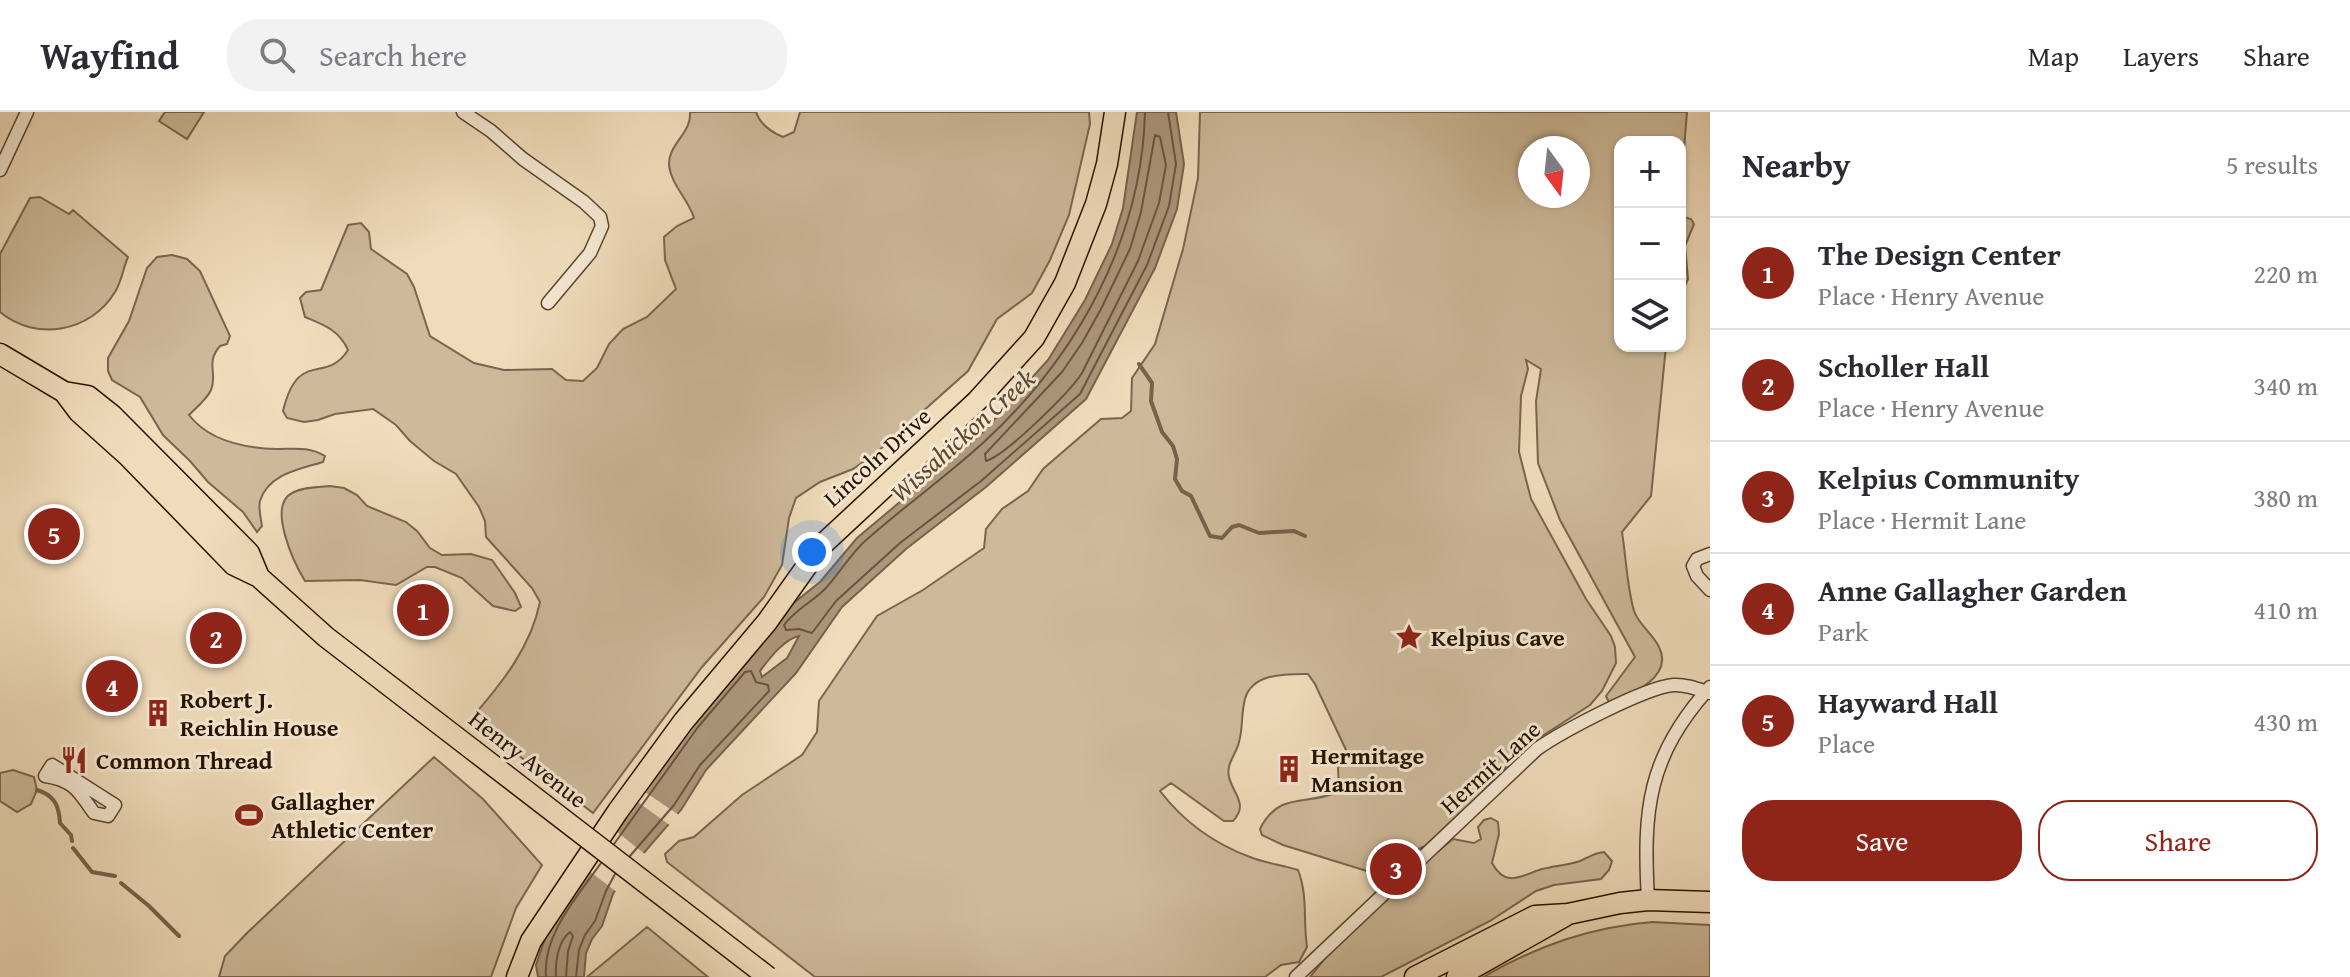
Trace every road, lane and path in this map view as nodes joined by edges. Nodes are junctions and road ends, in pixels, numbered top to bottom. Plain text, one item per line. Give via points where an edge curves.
1 (27, 112) edge
2 (463, 112) edge
3 (1102, 112) edge
4 (1115, 112) edge
5 (0, 170) edge
6 (548, 303) dead end
7 (0, 354) edge
8 (1710, 554) edge
9 (1710, 590) edge
10 (1709, 691) edge
11 (111, 803) joint
12 (1648, 900) junction
13 (1710, 902) edge
14 (1568, 914) junction
15 (504, 977) edge
16 (517, 977) edge
17 (768, 977) edge
18 (1296, 977) edge
19 (1415, 977) edge
20 (1457, 977) edge

1 - 5 street
2 - 6 street via 600,217 602,226 590,253
3 - 15 main road, Lincoln Drive via 1085,193 1031,318 980,379 813,536 767,606 683,706 546,893 516,943
4 - 16 main road, Lincoln Drive via 1096,204 1046,320 992,385 821,546 618,811 531,941
7 - 17 main road, Henry Avenue, bridge via 64,392 88,396 129,430 249,553 259,577 326,637
8 - 9 street via 1693,566
10 - 12 street via 1674,735 1651,792 1646,823
10 - 18 street, Hermit Lane via 1681,685 1659,689 1537,749
11 - 11 street via 115,805 108,816 98,815 72,785 45,776 52,765
12 - 13 main road
12 - 14 main road
14 - 19 main road via 1535,916
14 - 20 main road

